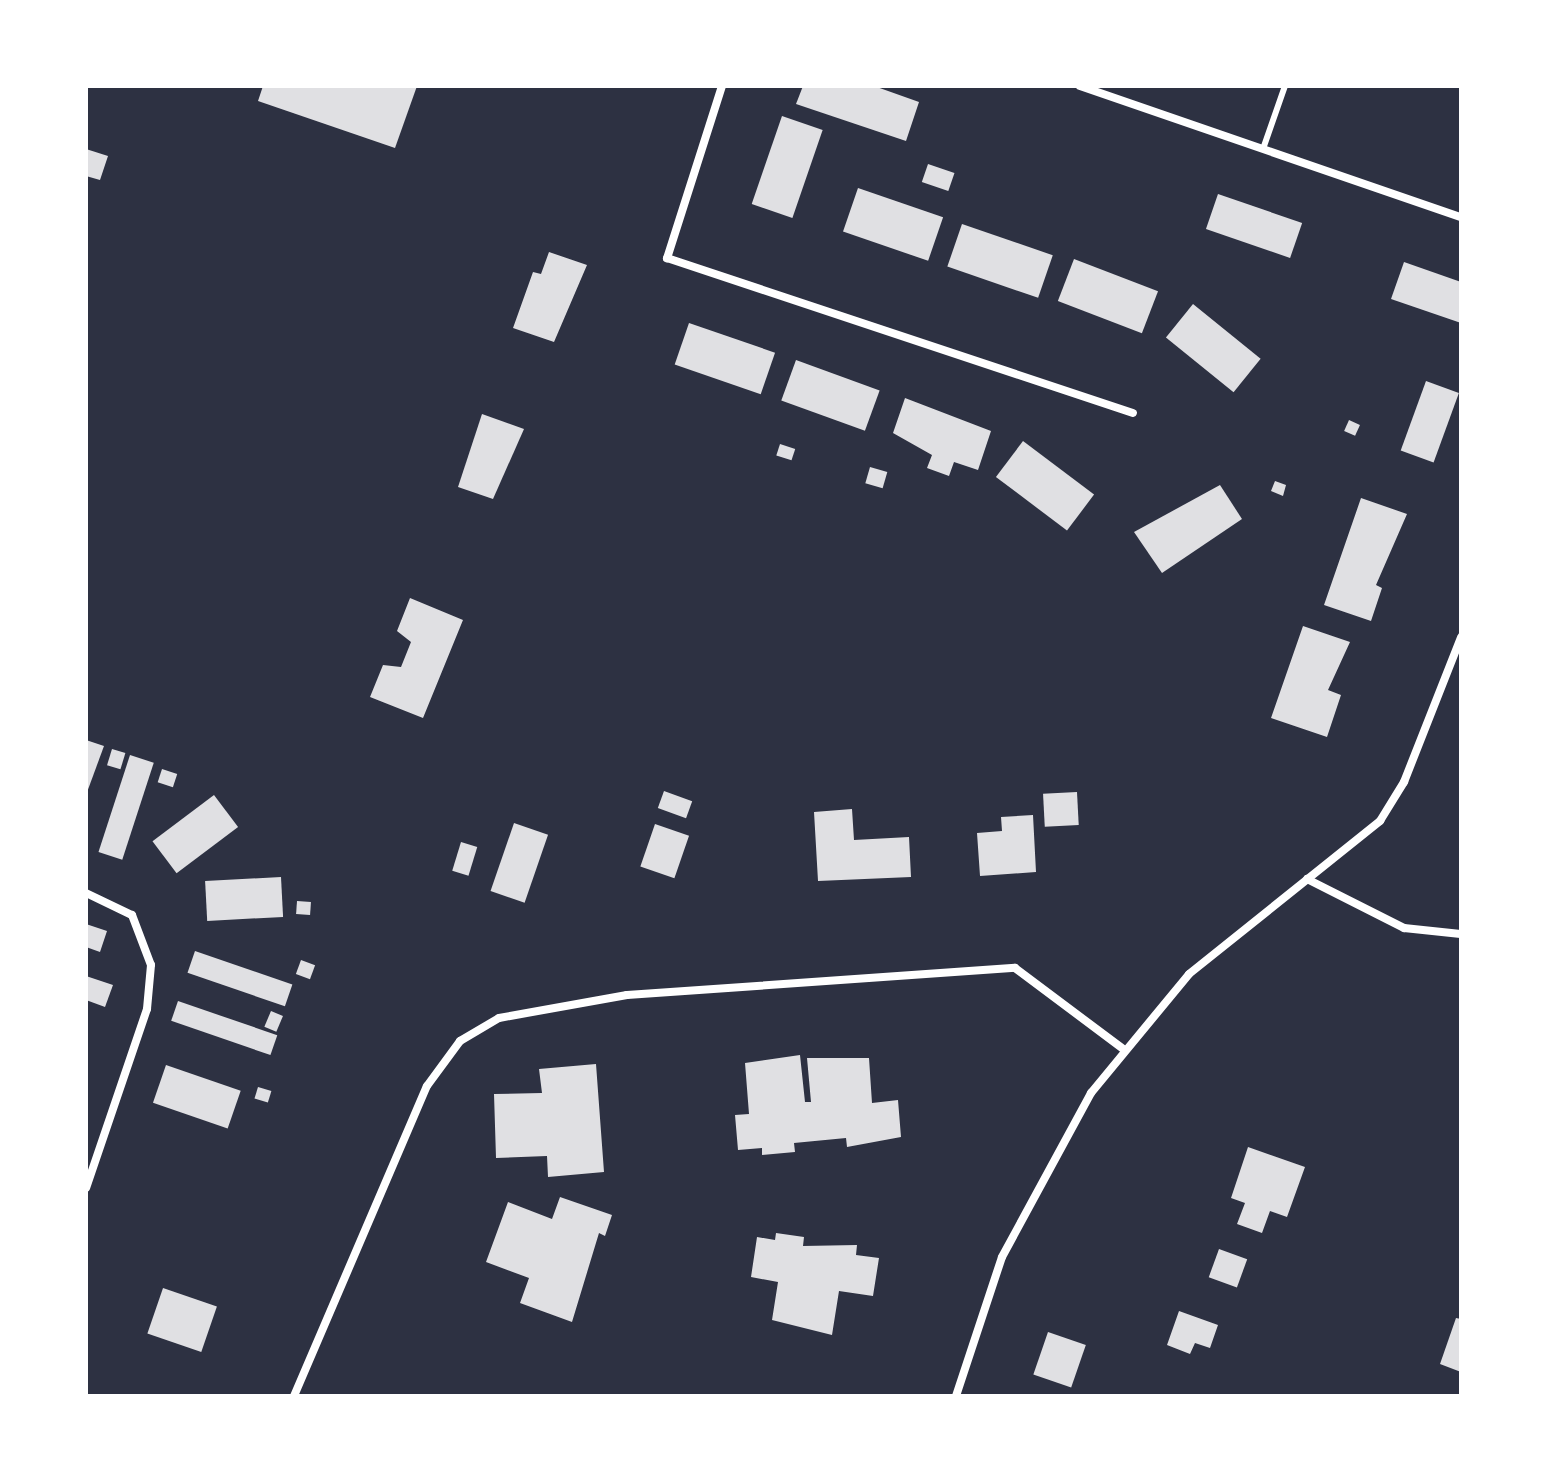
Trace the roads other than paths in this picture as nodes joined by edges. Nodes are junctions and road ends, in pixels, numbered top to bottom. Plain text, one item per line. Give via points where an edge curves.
1 (722, 86) edge
2 (1080, 86) edge
3 (1285, 86) edge
4 (1263, 149) junction
5 (1461, 217) edge
6 (1133, 413) dead end
7 (1461, 637) edge
8 (1307, 879) junction
9 (86, 893) edge
10 (1461, 934) edge
11 (1122, 1048) junction
12 (86, 1188) edge
13 (294, 1396) edge
14 (956, 1396) edge

1 - 6 street via 667,258
2 - 4 street
3 - 4 lane
4 - 5 street
7 - 8 street via 1390,806 1361,840
8 - 10 street via 1404,928
8 - 11 street via 1202,961
9 - 12 street via 132,915 151,965 147,1009
11 - 13 street via 1015,968 627,995 491,1021 453,1048 427,1086
11 - 14 street via 1013,1233

